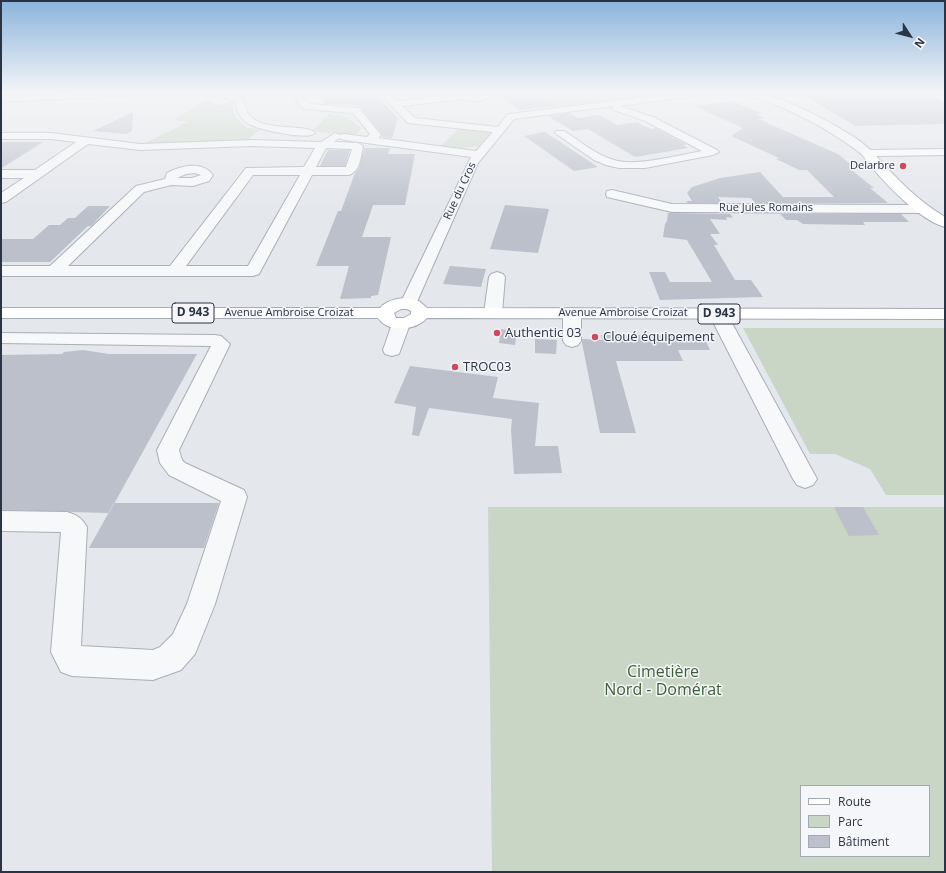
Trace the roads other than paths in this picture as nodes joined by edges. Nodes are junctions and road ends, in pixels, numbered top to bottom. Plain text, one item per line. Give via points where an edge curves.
1 (320, 134) edge
2 (375, 134) edge
3 (498, 134) edge
4 (561, 134) edge
5 (678, 134) edge
6 (840, 134) edge
7 (1, 136) edge
8 (335, 136) junction
9 (369, 140) junction
10 (85, 141) junction
11 (322, 146) junction
12 (945, 152) edge
13 (867, 153) junction
14 (480, 157) junction
15 (308, 171) junction
16 (1, 174) edge
17 (35, 174) junction
18 (171, 181) dead end
19 (612, 194) dead end
20 (1, 199) edge
21 (922, 209) junction
22 (945, 223) edge
23 (1, 271) edge
24 (54, 271) junction
25 (174, 271) junction
26 (497, 277) dead end
27 (415, 308) junction
28 (1, 313) edge
29 (385, 313) junction
30 (492, 313) junction
31 (572, 313) junction
32 (718, 314) junction
33 (945, 314) edge
34 (401, 324) junction
35 (1, 338) edge
36 (572, 341) dead end
37 (392, 350) dead end
38 (805, 479) dead end
39 (1, 521) edge

1 - 8 street, Rue du Cros
2 - 9 street
3 - 14 street
4 - 5 street via 603,160 617,165 631,166 713,152
6 - 13 street
7 - 10 street via 51,136
8 - 9 street, Rue du Cros
8 - 11 street
9 - 14 street, Rue du Cros
10 - 11 street via 140,147 252,143
10 - 17 street
11 - 15 street
11 - 15 street via 358,146 350,170
12 - 13 main road
13 - 21 main road via 902,192
14 - 27 street, Rue du Cros
15 - 25 street via 250,171
15 - 25 street via 253,271
16 - 17 street
17 - 20 street
18 - 24 street via 140,189
19 - 21 street, Rue Jules Romains via 672,208
21 - 22 main road
23 - 24 street
24 - 25 street
26 - 30 street
27 - 29 main road, Avenue Ambroise Croizat via 393,306
27 - 30 main road, Avenue Ambroise Croizat / D 943
27 - 34 main road via 420,316 412,322
28 - 29 main road, Avenue Ambroise Croizat / D 943
29 - 34 main road via 387,319
30 - 31 main road, Avenue Ambroise Croizat / D 943
31 - 32 main road, Avenue Ambroise Croizat / D 943
31 - 36 street
32 - 33 main road, Avenue Ambroise Croizat / D 943
32 - 38 street
34 - 37 street
35 - 39 street via 215,340 221,344 168,450 174,466 235,497 201,604 184,644 170,659 153,665 72,661 66,652 74,527 67,522

